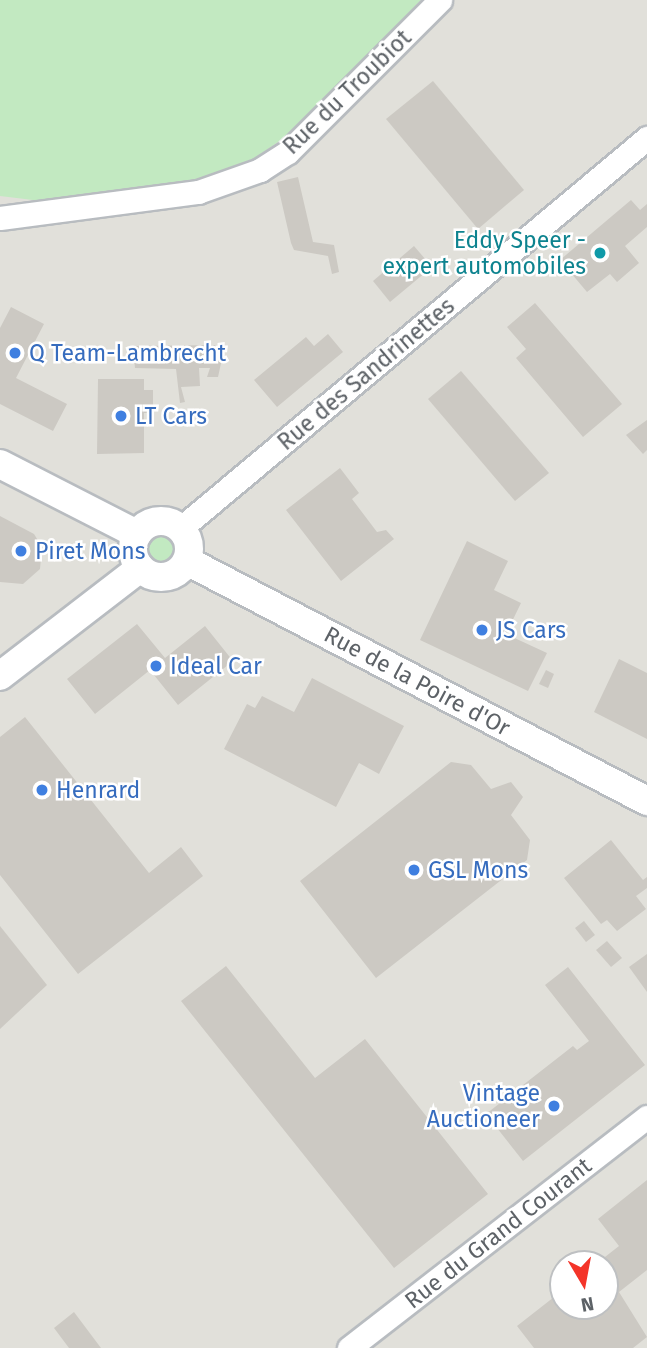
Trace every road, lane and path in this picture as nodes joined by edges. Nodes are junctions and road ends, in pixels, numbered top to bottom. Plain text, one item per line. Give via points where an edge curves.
1 (440, 0) edge
2 (647, 138) edge
3 (0, 218) edge
4 (0, 464) edge
5 (181, 528) junction
6 (137, 534) junction
7 (187, 561) junction
8 (140, 568) junction
9 (0, 676) edge
10 (647, 801) edge
11 (647, 1117) edge
12 (349, 1348) edge

1 - 3 street, Rue du Troubiot via 288,152 260,170 198,192
2 - 5 street, Rue des Sandrinettes
4 - 6 street
5 - 6 street via 158,520
5 - 7 street via 190,543
6 - 8 street via 132,551
7 - 8 street via 165,577
7 - 10 street, Rue de la Poire d'Or
8 - 9 street
11 - 12 street, Rue du Grand Courant

